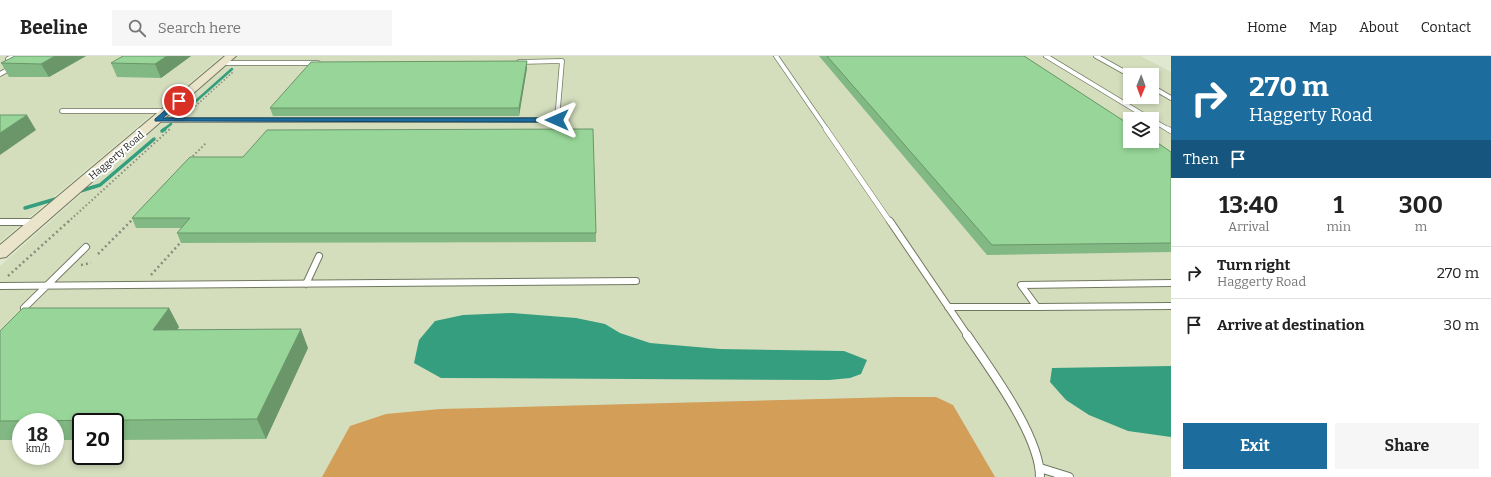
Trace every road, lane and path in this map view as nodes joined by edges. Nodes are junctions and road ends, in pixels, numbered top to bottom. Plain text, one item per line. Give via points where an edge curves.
1 (14, 56) edge
2 (776, 56) edge
3 (1046, 56) edge
4 (1096, 56) edge
5 (233, 61) edge
6 (511, 62) edge
7 (320, 63) edge
8 (1123, 71) edge
9 (0, 74) edge
10 (1159, 91) edge
11 (1171, 98) edge
12 (62, 111) dead end
13 (168, 111) junction
14 (1139, 112) edge
15 (157, 120) junction
16 (180, 120) junction
17 (1159, 124) edge
18 (1171, 131) edge
19 (207, 142) dead end
20 (186, 163) edge
21 (135, 216) edge
22 (0, 222) edge
23 (37, 222) junction
24 (187, 235) edge
25 (86, 247) dead end
26 (0, 254) edge
27 (98, 254) dead end
28 (319, 256) dead end
29 (149, 277) dead end
30 (6, 278) dead end
31 (636, 281) dead end
32 (1171, 283) edge
33 (306, 284) junction
34 (0, 286) edge
35 (46, 286) junction
36 (1171, 306) edge
37 (948, 307) junction
38 (1037, 307) junction
39 (24, 308) edge
40 (1040, 473) edge
41 (1069, 477) edge

1 - 9 lane via 8,59 16,65
2 - 37 lane
3 - 14 lane
4 - 8 lane
5 - 7 lane
5 - 13 main road, Haggerty Road
5 - 16 path
6 - 16 lane via 562,62 557,120
10 - 11 lane
12 - 13 lane
13 - 15 main road, Haggerty Road
15 - 16 lane
15 - 23 main road, Haggerty Road
16 - 30 path
17 - 18 lane
19 - 20 path
21 - 27 path
22 - 23 lane
23 - 26 main road, Haggerty Road
24 - 29 path
25 - 35 lane
28 - 33 lane
31 - 33 lane
32 - 38 lane via 1021,285
33 - 35 lane
34 - 35 lane
35 - 39 lane
36 - 38 lane
37 - 38 lane
37 - 40 lane via 996,377 1027,430
40 - 41 lane

